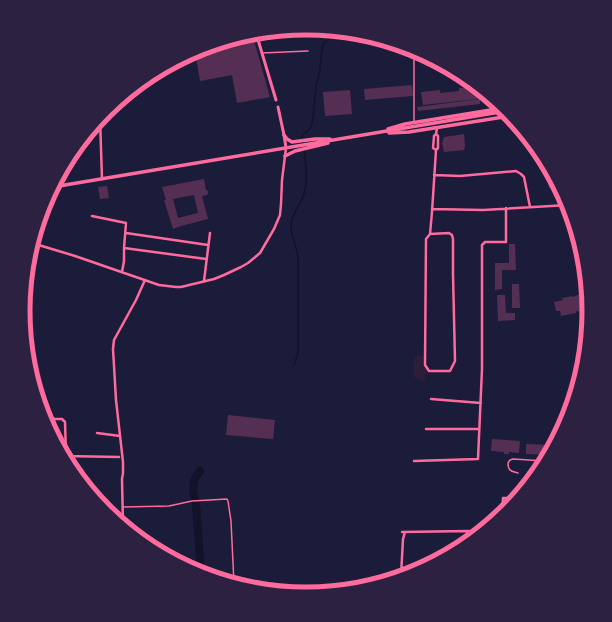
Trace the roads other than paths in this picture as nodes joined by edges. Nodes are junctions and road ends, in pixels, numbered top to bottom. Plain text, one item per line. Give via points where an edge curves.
1 (258, 39) edge
2 (308, 51) dead end
3 (262, 53) junction
4 (414, 57) edge
5 (276, 100) dead end
6 (278, 107) dead end
7 (494, 109) edge
8 (486, 111) junction
9 (497, 112) edge
10 (503, 117) edge
11 (487, 120) junction
12 (414, 122) junction
13 (100, 127) edge
14 (437, 128) junction
15 (373, 133) junction
16 (284, 135) junction
17 (346, 138) junction
18 (316, 142) junction
19 (297, 144) junction
20 (286, 148) junction
21 (285, 156) junction
22 (434, 175) junction
23 (102, 179) junction
24 (60, 186) edge
25 (561, 205) edge
26 (530, 206) junction
27 (506, 208) junction
28 (432, 209) junction
29 (92, 216) dead end
30 (126, 233) junction
31 (210, 233) dead end
32 (430, 234) junction
33 (38, 245) edge
34 (208, 245) junction
35 (124, 248) junction
36 (206, 259) junction
37 (122, 272) junction
38 (145, 280) junction
39 (204, 281) junction
40 (431, 399) dead end
41 (481, 402) junction
42 (52, 419) edge
43 (426, 429) dead end
44 (480, 429) junction
45 (97, 433) dead end
46 (120, 436) junction
47 (65, 445) edge
48 (72, 456) edge
49 (119, 457) dead end
50 (414, 461) dead end
51 (537, 461) edge
52 (518, 473) dead end
53 (509, 498) edge
54 (503, 504) edge
55 (123, 507) junction
56 (123, 518) edge
57 (468, 531) junction
58 (472, 531) edge
59 (468, 534) edge
60 (401, 570) edge
61 (234, 578) edge

1 - 3 street
2 - 3 lane
3 - 5 street
4 - 12 lane
6 - 16 street
7 - 8 main road
8 - 11 main road
8 - 12 main road
9 - 15 main road
10 - 11 main road
11 - 14 main road
12 - 15 main road
13 - 23 street
14 - 15 main road
14 - 22 street via 433,148 436,150
15 - 17 main road
16 - 19 main road via 289,141
16 - 20 street
17 - 18 main road
17 - 18 main road
18 - 19 main road
18 - 21 main road
19 - 20 main road
20 - 21 street
20 - 23 main road
21 - 39 street via 280,215 260,253 241,267
22 - 26 street via 460,176 516,171 524,177
22 - 28 street
23 - 24 main road
25 - 26 street
26 - 27 street
27 - 28 street
27 - 41 street via 506,242 485,242 482,245
28 - 32 street
29 - 30 street via 126,223
30 - 34 street
30 - 35 street
31 - 34 street
32 - 32 street via 426,239 425,365 429,371 450,371 455,361 453,239 449,233
33 - 37 street
34 - 36 street
35 - 36 street
35 - 37 street
36 - 39 street
37 - 38 street
38 - 39 street via 176,287
38 - 46 street via 114,340
40 - 41 street
41 - 44 street
42 - 47 street via 62,419 65,422
43 - 44 street
44 - 50 street via 478,459
45 - 46 street
46 - 55 street
48 - 49 street
51 - 52 lane via 510,460 508,468
53 - 54 street via 503,498
55 - 56 street
55 - 61 lane via 169,506 192,501 228,500
57 - 58 street
57 - 59 street
57 - 60 street via 403,532

